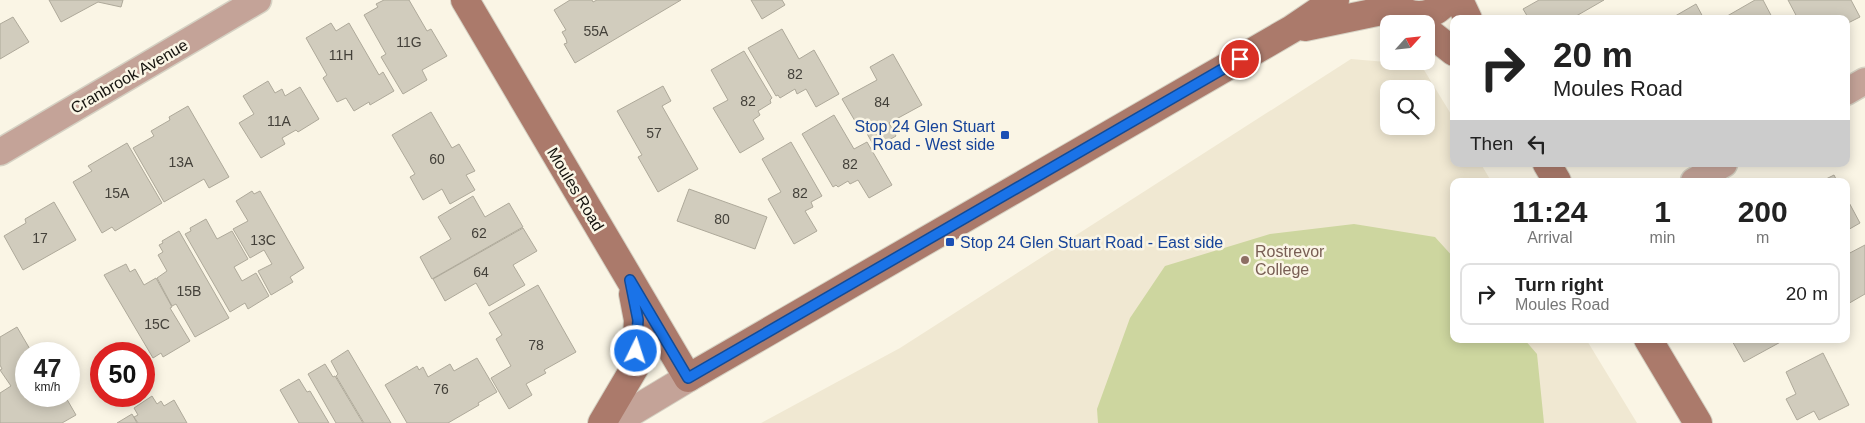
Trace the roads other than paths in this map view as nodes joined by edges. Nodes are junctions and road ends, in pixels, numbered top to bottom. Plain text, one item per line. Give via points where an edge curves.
1 (258, 0) edge
2 (465, 0) edge
3 (1335, 0) edge
4 (1447, 0) edge
5 (1458, 0) edge
6 (1402, 11) edge
7 (1466, 15) edge
8 (1292, 29) junction
9 (1435, 37) edge
10 (1450, 49) edge
11 (1865, 81) edge
12 (1850, 90) edge
13 (0, 152) edge
14 (1549, 167) edge
15 (1719, 167) edge
16 (1555, 178) edge
17 (1699, 178) edge
18 (630, 280) junction
19 (1650, 343) edge
20 (688, 378) junction
21 (602, 423) edge
22 (613, 423) edge
23 (1698, 423) edge

1 - 13 street, Cranbrook Avenue
2 - 18 main road, Moules Road
3 - 8 main road
4 - 6 main road via 1435,12 1425,15
5 - 7 main road
6 - 8 main road
8 - 20 main road
9 - 10 main road
11 - 12 street
14 - 16 main road
15 - 17 street
18 - 20 main road, Moules Road
18 - 21 main road via 638,320 635,367
19 - 23 main road
20 - 22 street

